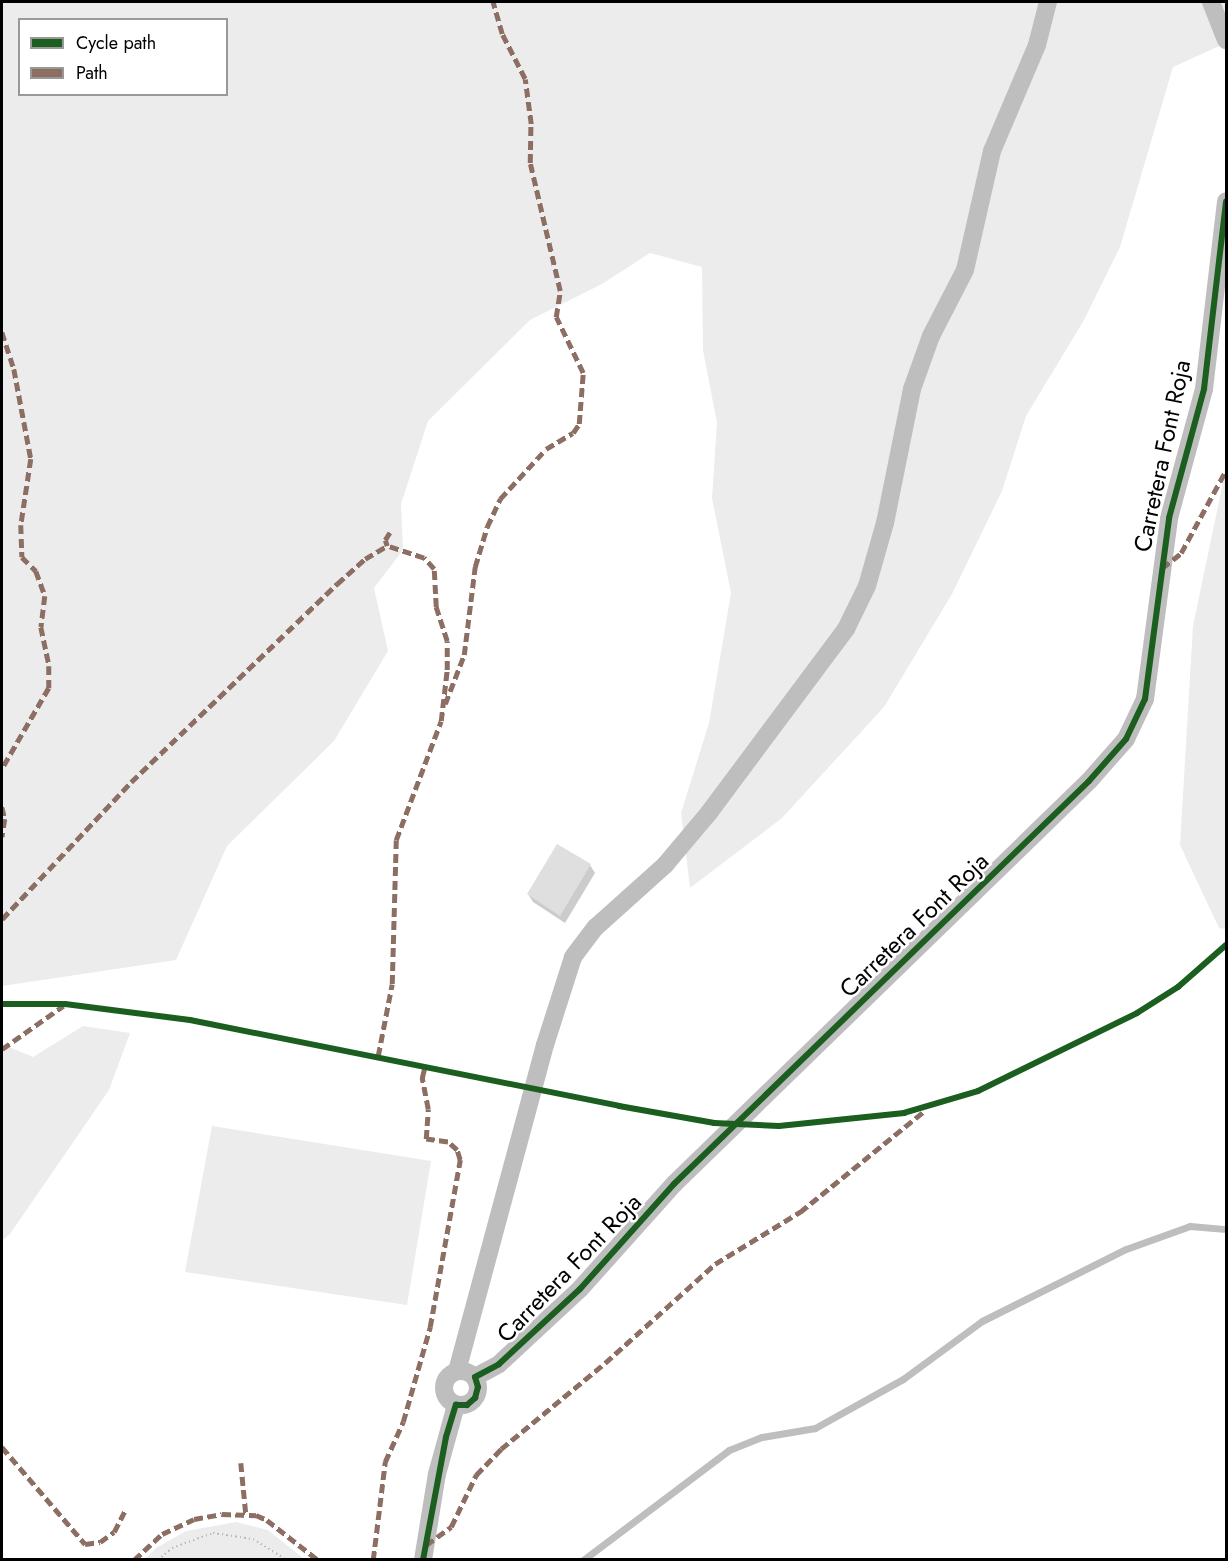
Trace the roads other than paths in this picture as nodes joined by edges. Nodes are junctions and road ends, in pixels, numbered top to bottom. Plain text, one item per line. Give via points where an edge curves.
1 (1048, 2) edge
2 (1211, 2) edge
3 (1227, 40) edge
4 (1227, 201) edge
5 (1227, 1228) edge
6 (457, 1371) junction
7 (475, 1377) junction
8 (456, 1405) junction
9 (423, 1560) edge
10 (583, 1560) edge

1 - 6 street via 1037,45 992,151 965,270 931,336 912,389 867,586 846,629 708,814 665,865 596,927 573,957 544,1045
2 - 3 street
4 - 7 street, Carretera Font Roja via 1204,389 1169,518 1145,699 1126,739 1089,781 674,1184 580,1289 499,1364
5 - 10 lane via 1190,1226 1126,1250 982,1321 903,1379 815,1428 736,1446
6 - 7 street
6 - 8 street via 447,1377 443,1388 447,1399
7 - 8 street via 476,1398 467,1405
8 - 9 street via 437,1474

